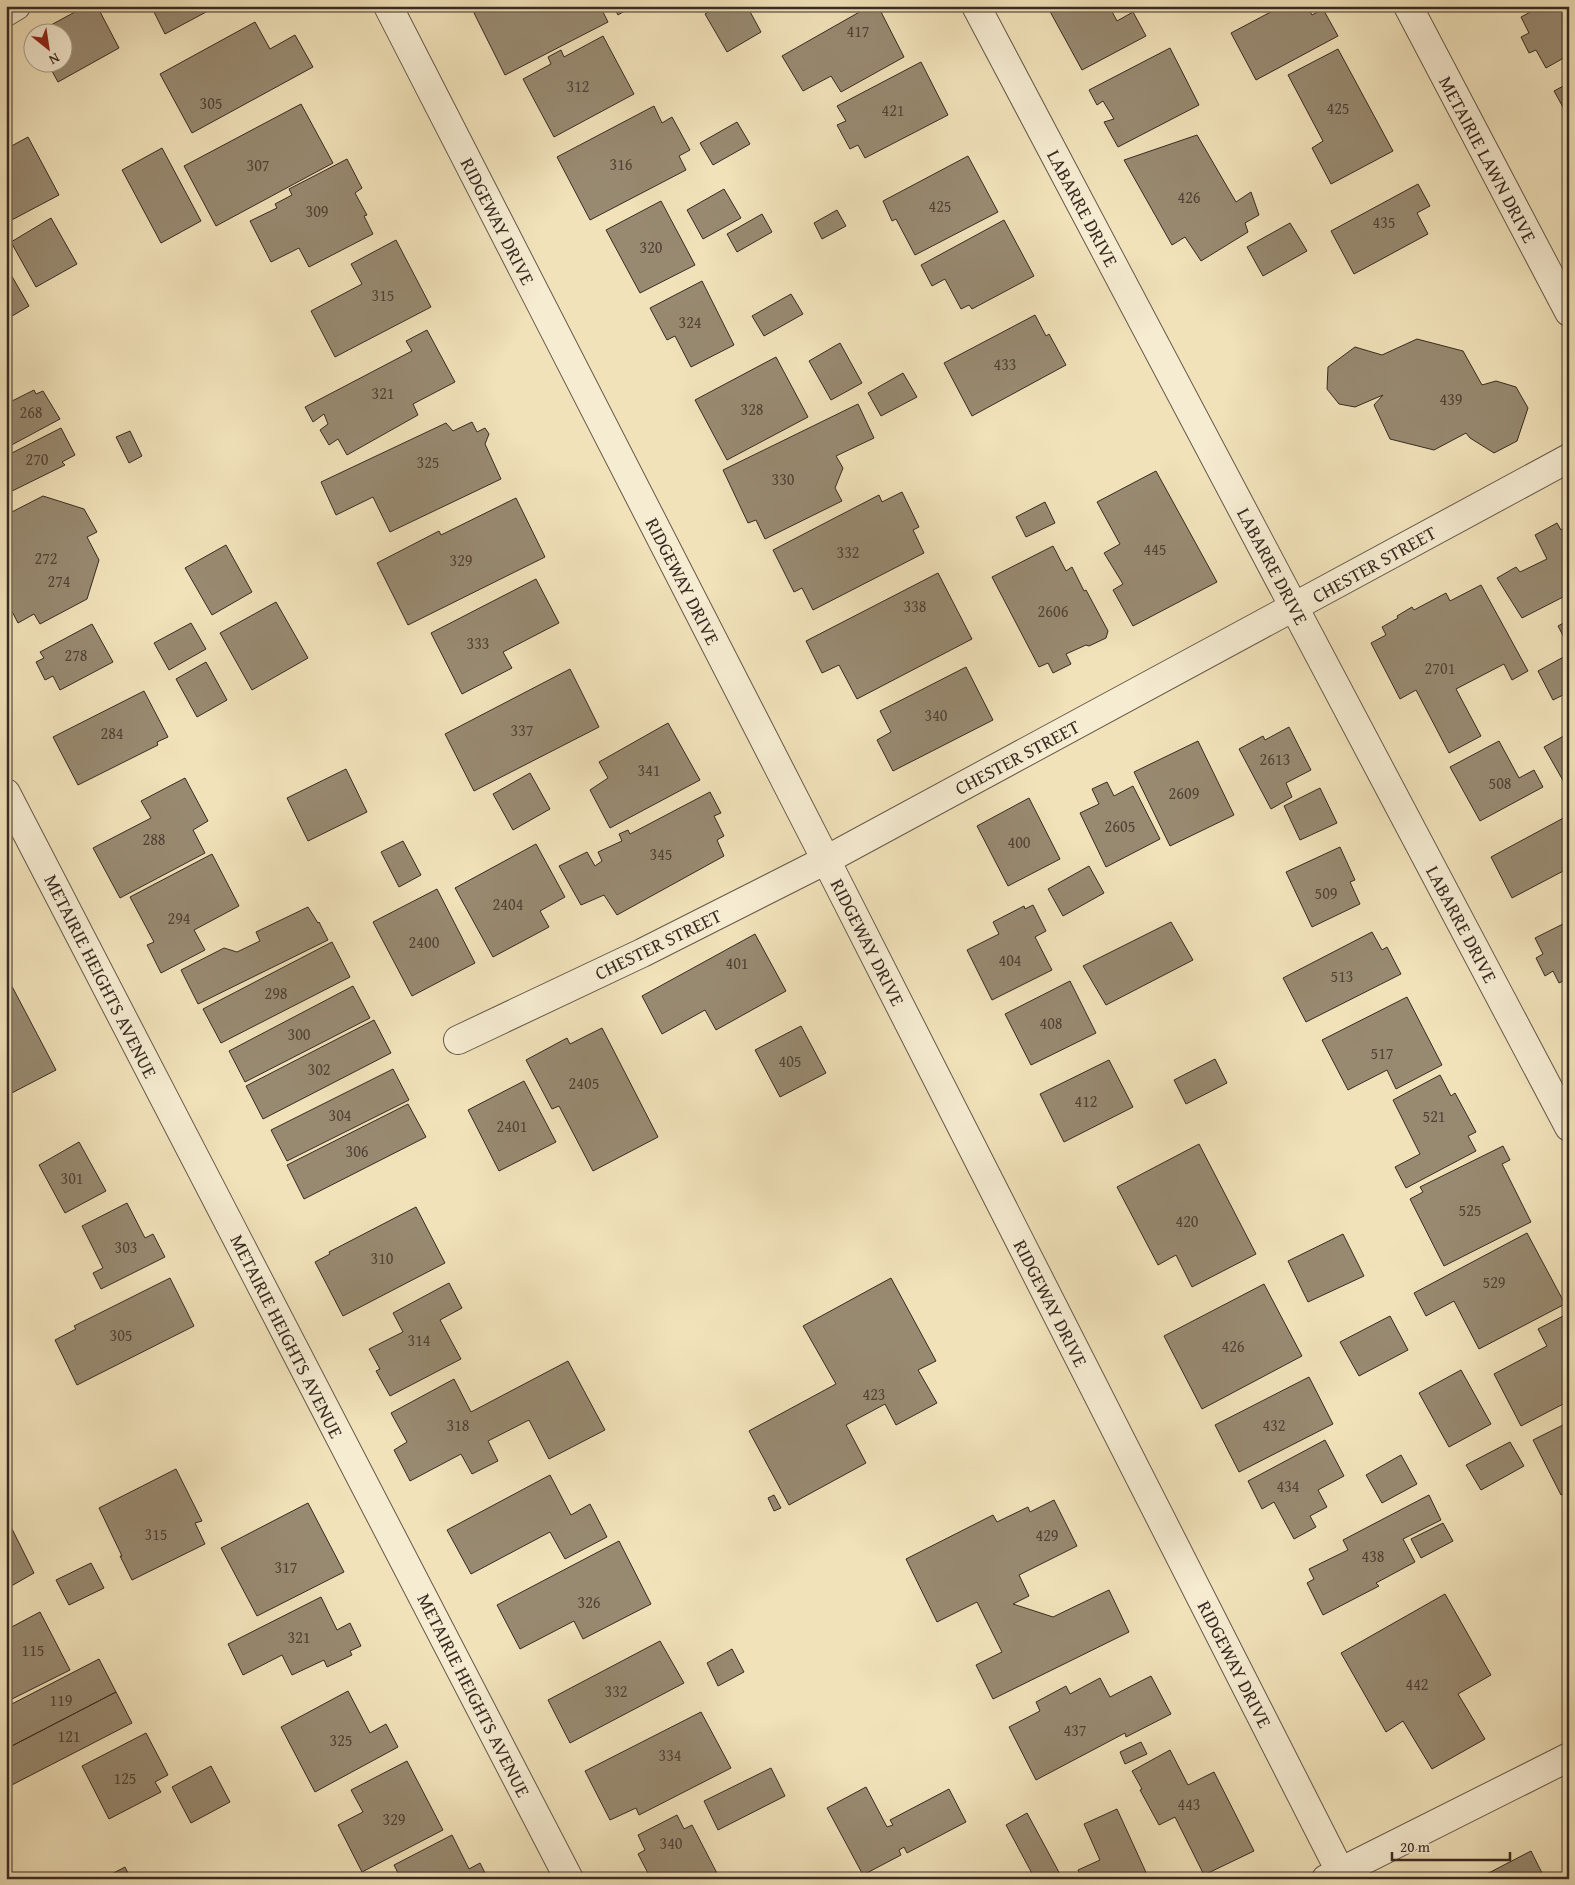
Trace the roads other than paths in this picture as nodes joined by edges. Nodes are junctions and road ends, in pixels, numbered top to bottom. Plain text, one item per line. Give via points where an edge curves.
1 (16, 6) edge
2 (388, 6) edge
3 (976, 6) edge
4 (1408, 6) edge
5 (6, 12) edge
6 (1569, 312) edge
7 (1569, 458) edge
8 (1294, 607) junction
9 (6, 793) edge
10 (826, 860) junction
11 (458, 1040) dead end
12 (1569, 1127) edge
13 (1569, 1757) edge
14 (1337, 1876) edge
15 (568, 1879) edge

1 - 5 street
2 - 10 street, RIDGEWAY DRIVE
3 - 8 street, LABARRE DRIVE
4 - 6 street, METAIRIE LAWN DRIVE
7 - 8 street, CHESTER STREET
8 - 10 street, CHESTER STREET
8 - 12 street, LABARRE DRIVE
9 - 15 street, METAIRIE HEIGHTS AVENUE
10 - 11 street, CHESTER STREET via 642,953
10 - 14 street, RIDGEWAY DRIVE
13 - 14 street

